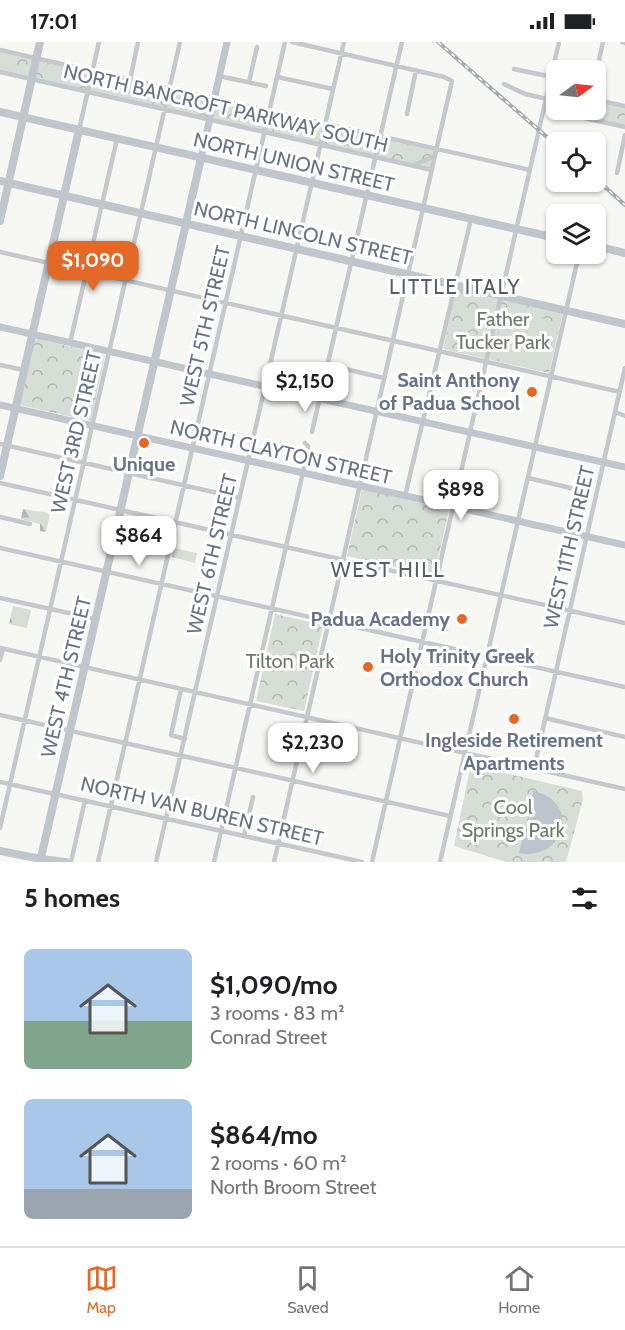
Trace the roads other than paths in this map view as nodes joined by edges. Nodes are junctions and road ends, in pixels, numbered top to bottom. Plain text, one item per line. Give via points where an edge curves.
1 (40, 42) edge
2 (99, 42) edge
3 (138, 42) edge
4 (180, 42) edge
5 (227, 42) edge
6 (285, 42) edge
7 (291, 42) edge
8 (344, 42) edge
9 (402, 42) edge
10 (559, 42) edge
11 (603, 42) edge
12 (257, 47) dead end
13 (0, 50) edge
14 (341, 53) junction
15 (36, 58) junction
16 (555, 60) edge
17 (599, 60) edge
18 (396, 66) junction
19 (514, 69) dead end
20 (416, 70) junction
21 (92, 71) junction
22 (0, 72) edge
23 (546, 75) edge
24 (219, 76) junction
25 (277, 77) junction
26 (32, 79) junction
27 (130, 80) junction
28 (249, 82) junction
29 (504, 84) dead end
30 (266, 86) dead end
31 (333, 89) junction
32 (169, 90) junction
33 (88, 92) junction
34 (214, 99) junction
35 (546, 99) edge
36 (546, 102) edge
37 (606, 102) edge
38 (625, 106) edge
39 (165, 109) junction
40 (544, 109) joint
41 (0, 112) edge
42 (269, 112) junction
43 (407, 114) dead end
44 (24, 118) junction
45 (210, 120) junction
46 (595, 120) edge
47 (325, 124) junction
48 (625, 127) edge
49 (79, 130) junction
50 (264, 132) junction
51 (625, 135) edge
52 (380, 137) junction
53 (117, 139) junction
54 (320, 145) junction
55 (156, 148) junction
56 (436, 150) junction
57 (435, 156) junction
58 (375, 157) junction
59 (201, 158) junction
60 (414, 165) junction
61 (256, 170) junction
62 (432, 170) junction
63 (530, 170) junction
64 (616, 173) dead end
65 (4, 182) edge
66 (312, 183) junction
67 (367, 195) junction
68 (64, 196) junction
69 (102, 204) junction
70 (423, 208) junction
71 (141, 213) junction
72 (471, 219) junction
73 (0, 221) edge
74 (186, 224) junction
75 (517, 229) junction
76 (241, 236) junction
77 (546, 236) edge
78 (606, 248) edge
79 (297, 249) junction
80 (0, 252) edge
81 (625, 253) edge
82 (352, 261) junction
83 (49, 263) junction
84 (577, 264) edge
85 (86, 272) junction
86 (408, 274) junction
87 (126, 281) junction
88 (454, 285) junction
89 (171, 291) junction
90 (502, 296) junction
91 (225, 303) junction
92 (566, 310) junction
93 (281, 316) junction
94 (625, 324) edge
95 (0, 327) edge
96 (336, 328) junction
97 (32, 334) junction
98 (393, 341) junction
99 (70, 343) junction
100 (438, 351) junction
101 (110, 352) junction
102 (155, 362) junction
103 (486, 362) junction
104 (328, 364) junction
105 (0, 365) edge
106 (625, 368) edge
107 (24, 370) junction
108 (209, 374) junction
109 (551, 377) junction
110 (384, 378) junction
111 (265, 387) junction
112 (620, 392) junction
113 (320, 399) junction
114 (0, 405) edge
115 (15, 409) junction
116 (376, 412) junction
117 (615, 412) junction
118 (625, 416) edge
119 (422, 422) junction
120 (92, 426) junction
121 (312, 432) dead end
122 (470, 433) junction
123 (138, 436) junction
124 (304, 443) dead end
125 (3, 445) edge
126 (535, 447) junction
127 (192, 448) junction
128 (308, 451) dead end
129 (306, 459) dead end
130 (248, 461) junction
131 (84, 463) junction
132 (604, 463) junction
133 (625, 467) edge
134 (130, 473) junction
135 (303, 473) junction
136 (0, 476) edge
137 (528, 478) junction
138 (0, 483) edge
139 (184, 485) junction
140 (359, 486) junction
141 (571, 488) dead end
142 (405, 496) junction
143 (240, 498) junction
144 (76, 500) junction
145 (453, 507) junction
146 (121, 510) junction
147 (0, 517) edge
148 (518, 521) junction
149 (175, 522) junction
150 (30, 524) dead end
151 (231, 535) junction
152 (587, 537) junction
153 (625, 545) edge
154 (286, 547) junction
155 (0, 548) edge
156 (343, 560) junction
157 (62, 562) junction
158 (107, 572) junction
159 (436, 581) junction
160 (161, 584) junction
161 (501, 595) junction
162 (217, 596) junction
163 (0, 598) edge
164 (51, 609) junction
165 (272, 609) junction
166 (570, 611) junction
167 (96, 620) junction
168 (328, 621) junction
169 (625, 623) edge
170 (422, 642) junction
171 (1, 649) edge
172 (40, 657) junction
173 (487, 657) junction
174 (0, 660) edge
175 (86, 668) junction
176 (556, 672) junction
177 (139, 680) junction
178 (625, 687) edge
179 (181, 689) junction
180 (195, 692) junction
181 (250, 705) junction
182 (0, 715) edge
183 (306, 717) junction
184 (545, 718) junction
185 (25, 721) junction
186 (70, 731) junction
187 (625, 736) edge
188 (400, 738) junction
189 (185, 739) junction
190 (125, 743) junction
191 (465, 753) junction
192 (181, 756) junction
193 (236, 768) junction
194 (534, 768) junction
195 (292, 780) junction
196 (0, 782) edge
197 (10, 784) junction
198 (625, 789) edge
199 (56, 794) junction
200 (253, 797) dead end
201 (85, 800) junction
202 (386, 802) junction
203 (111, 806) junction
204 (2, 811) edge
205 (450, 816) junction
206 (166, 818) junction
207 (0, 828) edge
208 (221, 831) junction
209 (244, 836) junction
210 (278, 843) junction
211 (0, 851) edge
212 (324, 853) junction
213 (42, 861) edge
214 (66, 862) edge
215 (71, 862) edge
216 (98, 862) edge
217 (156, 862) edge
218 (214, 862) edge
219 (274, 862) edge
220 (322, 862) edge
221 (362, 862) edge
222 (372, 862) edge
223 (440, 862) edge

1 - 15 main road
2 - 21 street
3 - 27 street
4 - 32 street, WEST 3RD STREET
5 - 24 street, WEST 4TH STREET
6 - 25 street, WEST 5TH STREET
7 - 14 street
8 - 14 street, WEST 6TH STREET
9 - 18 street
10 - 16 street
11 - 17 street
12 - 28 street
13 - 15 street, NORTH BANCROFT PARKWAY SOUTH
14 - 18 street
14 - 31 street, WEST 6TH STREET
15 - 21 street, NORTH BANCROFT PARKWAY SOUTH
15 - 26 main road
18 - 20 street
18 - 52 street
19 - 23 street
20 - 43 street
20 - 56 street via 452,81
21 - 27 street, NORTH BANCROFT PARKWAY SOUTH
21 - 33 street
22 - 26 street, NORTH BANCROFT PARKWAY SOUTH
24 - 28 street
24 - 34 street, WEST 4TH STREET
25 - 31 street
25 - 42 street, WEST 5TH STREET
26 - 33 street, NORTH BANCROFT PARKWAY SOUTH
26 - 44 main road
27 - 32 street, NORTH BANCROFT PARKWAY SOUTH
28 - 30 street
29 - 35 street
31 - 47 street, WEST 6TH STREET
32 - 34 street, NORTH BANCROFT PARKWAY SOUTH
32 - 39 street, WEST 3RD STREET
33 - 39 street, NORTH BANCROFT PARKWAY SOUTH
33 - 49 street
34 - 42 street, NORTH BANCROFT PARKWAY SOUTH
34 - 45 street, WEST 4TH STREET
36 - 40 street
37 - 38 street
39 - 45 street, NORTH BANCROFT PARKWAY SOUTH
39 - 55 street, WEST 3RD STREET
40 - 63 street
41 - 44 main road, NORTH UNION STREET
42 - 47 street, NORTH BANCROFT PARKWAY SOUTH
42 - 50 street, WEST 5TH STREET
44 - 49 main road, NORTH UNION STREET
44 - 65 main road
45 - 50 street, NORTH BANCROFT PARKWAY SOUTH
45 - 59 street, WEST 4TH STREET
46 - 48 street
47 - 52 street, NORTH BANCROFT PARKWAY SOUTH
47 - 54 street, WEST 6TH STREET
49 - 53 main road, NORTH UNION STREET
49 - 68 main road
50 - 54 street, NORTH BANCROFT PARKWAY SOUTH
50 - 61 street, WEST 5TH STREET
51 - 64 street
52 - 56 street, NORTH BANCROFT PARKWAY SOUTH
52 - 58 street
53 - 55 main road, NORTH UNION STREET
53 - 69 street
54 - 58 street, NORTH BANCROFT PARKWAY SOUTH
54 - 66 street, WEST 6TH STREET
55 - 59 main road, NORTH UNION STREET
55 - 71 street, WEST 3RD STREET
56 - 57 street
56 - 63 street, NORTH BANCROFT PARKWAY SOUTH
57 - 60 street
57 - 62 street
58 - 60 street, NORTH BANCROFT PARKWAY SOUTH
58 - 67 street
59 - 61 main road, NORTH UNION STREET
59 - 74 main road, WEST 4TH STREET
60 - 62 street, NORTH BANCROFT PARKWAY SOUTH
61 - 66 main road, NORTH UNION STREET
61 - 76 street, WEST 5TH STREET
62 - 70 street
63 - 75 street
65 - 68 main road, NORTH LINCOLN STREET
65 - 73 main road
66 - 67 main road, NORTH UNION STREET
66 - 79 street, WEST 6TH STREET
67 - 70 main road, NORTH UNION STREET
67 - 82 street
68 - 69 main road, NORTH LINCOLN STREET
68 - 83 main road
69 - 71 main road, NORTH LINCOLN STREET
69 - 85 street
70 - 72 main road, NORTH UNION STREET
70 - 86 street
71 - 74 main road, NORTH LINCOLN STREET
71 - 87 street, WEST 3RD STREET
72 - 75 main road, NORTH UNION STREET
72 - 88 street
74 - 76 main road, NORTH LINCOLN STREET
74 - 89 main road, WEST 4TH STREET
75 - 77 main road, NORTH UNION STREET
75 - 90 street
76 - 79 main road, NORTH LINCOLN STREET
76 - 91 street, WEST 5TH STREET
78 - 81 main road
79 - 82 main road, NORTH LINCOLN STREET
79 - 93 street, WEST 6TH STREET
80 - 83 street
82 - 86 main road, NORTH LINCOLN STREET
82 - 96 street
83 - 85 street
83 - 97 main road
84 - 92 street
85 - 87 street
85 - 99 street
86 - 88 main road, NORTH LINCOLN STREET
86 - 98 street
87 - 89 street
87 - 101 street, WEST 3RD STREET
88 - 90 main road, NORTH LINCOLN STREET
88 - 100 street
89 - 91 street
89 - 102 main road, WEST 4TH STREET
90 - 92 main road, NORTH LINCOLN STREET
90 - 103 street
91 - 93 street
91 - 108 street, WEST 5TH STREET
92 - 94 main road, NORTH LINCOLN STREET
92 - 109 street
93 - 96 street
93 - 111 street, WEST 6TH STREET
95 - 97 street
96 - 98 street
96 - 104 street
97 - 99 street
97 - 107 main road
98 - 100 street
98 - 110 street
99 - 101 street
100 - 103 street
100 - 119 street
101 - 102 street
101 - 120 street, WEST 3RD STREET
102 - 108 street
102 - 123 main road, WEST 4TH STREET
103 - 109 street
103 - 122 street
104 - 110 street
104 - 113 street
105 - 107 street
106 - 112 street, WEST 11TH STREET
107 - 115 main road
108 - 111 street
108 - 127 street, WEST 5TH STREET
109 - 112 street
109 - 126 street
110 - 116 street
111 - 113 street
111 - 130 street, WEST 6TH STREET
112 - 117 street, WEST 11TH STREET
113 - 116 street
113 - 121 street
114 - 115 street, NORTH CLAYTON STREET
115 - 120 street, NORTH CLAYTON STREET
115 - 125 main road
116 - 119 street
116 - 140 street
117 - 118 street
117 - 132 street, WEST 11TH STREET
119 - 122 street
119 - 142 street
120 - 123 street, NORTH CLAYTON STREET
120 - 131 street, WEST 3RD STREET
122 - 126 street
122 - 145 street
123 - 127 street, NORTH CLAYTON STREET
123 - 134 main road, WEST 4TH STREET
124 - 128 street
125 - 131 street
125 - 136 main road
126 - 132 street
126 - 137 street
127 - 130 street, NORTH CLAYTON STREET
127 - 139 street, WEST 5TH STREET
129 - 135 street
130 - 135 street, NORTH CLAYTON STREET
130 - 143 street, WEST 6TH STREET
131 - 134 street
131 - 144 street, WEST 3RD STREET
132 - 133 street
132 - 152 street, WEST 11TH STREET
134 - 139 street
134 - 146 main road, WEST 4TH STREET
135 - 140 street, NORTH CLAYTON STREET
135 - 154 street
137 - 141 street
137 - 148 street
138 - 144 street
139 - 143 street
139 - 149 street, WEST 5TH STREET
140 - 142 street, NORTH CLAYTON STREET
140 - 156 street
142 - 145 street, NORTH CLAYTON STREET
143 - 151 street, WEST 6TH STREET
144 - 146 street
144 - 157 street, WEST 3RD STREET
145 - 148 street, NORTH CLAYTON STREET
145 - 159 street
146 - 149 street
146 - 158 main road, WEST 4TH STREET
147 - 150 street
148 - 152 street, NORTH CLAYTON STREET
148 - 161 street
149 - 151 street
149 - 160 street, WEST 5TH STREET
151 - 154 street
151 - 162 street, WEST 6TH STREET
152 - 153 street, NORTH CLAYTON STREET
152 - 166 street, WEST 11TH STREET
154 - 156 street
154 - 165 street
155 - 157 street
156 - 159 street
156 - 168 street
157 - 158 street
157 - 164 street, WEST 3RD STREET
158 - 160 street
158 - 167 main road, WEST 4TH STREET
159 - 161 street
159 - 170 street
160 - 162 street
160 - 177 street, WEST 5TH STREET
161 - 166 street
161 - 173 street
162 - 165 street
162 - 180 street, WEST 6TH STREET
163 - 164 street
164 - 167 street
164 - 172 street, WEST 3RD STREET
165 - 168 street
165 - 181 street
166 - 169 street
166 - 176 street, WEST 11TH STREET
167 - 175 main road, WEST 4TH STREET
168 - 170 street
168 - 183 street
170 - 173 street
170 - 188 street
171 - 172 street
171 - 174 street
172 - 175 street
172 - 185 street, WEST 3RD STREET
173 - 176 street
173 - 191 street
175 - 177 street
175 - 186 main road, WEST 4TH STREET
176 - 178 street
176 - 184 street, WEST 11TH STREET
177 - 179 street
177 - 190 street, WEST 5TH STREET
179 - 180 street
179 - 189 street via 171,735
180 - 181 street
180 - 189 street, WEST 6TH STREET
181 - 183 street
181 - 193 street
182 - 185 street
183 - 188 street
183 - 195 street
184 - 187 street
184 - 194 street, WEST 11TH STREET
185 - 186 street
185 - 197 street, WEST 3RD STREET
186 - 190 street
186 - 199 main road, WEST 4TH STREET
188 - 191 street
188 - 202 street
189 - 192 street, WEST 6TH STREET
190 - 192 street
190 - 203 street, WEST 5TH STREET
191 - 194 street
191 - 205 street
192 - 193 street
192 - 206 street, WEST 6TH STREET
193 - 195 street
193 - 208 street
194 - 198 street
195 - 202 street
195 - 210 street
196 - 197 street, NORTH VAN BUREN STREET
197 - 199 street, NORTH VAN BUREN STREET
197 - 204 street, WEST 3RD STREET
199 - 201 street, NORTH VAN BUREN STREET
199 - 213 main road, WEST 4TH STREET
200 - 209 street
201 - 203 street, NORTH VAN BUREN STREET
201 - 215 street
202 - 205 street
202 - 222 street
203 - 206 street, NORTH VAN BUREN STREET
203 - 216 street, WEST 5TH STREET
204 - 207 street, WEST 3RD STREET
205 - 223 street
206 - 208 street, NORTH VAN BUREN STREET
206 - 217 street, WEST 6TH STREET
208 - 209 street, NORTH VAN BUREN STREET
208 - 218 street
209 - 210 street, NORTH VAN BUREN STREET
210 - 212 street, NORTH VAN BUREN STREET
210 - 219 street
211 - 213 main road
212 - 220 street
212 - 221 street, NORTH VAN BUREN STREET
213 - 214 main road

